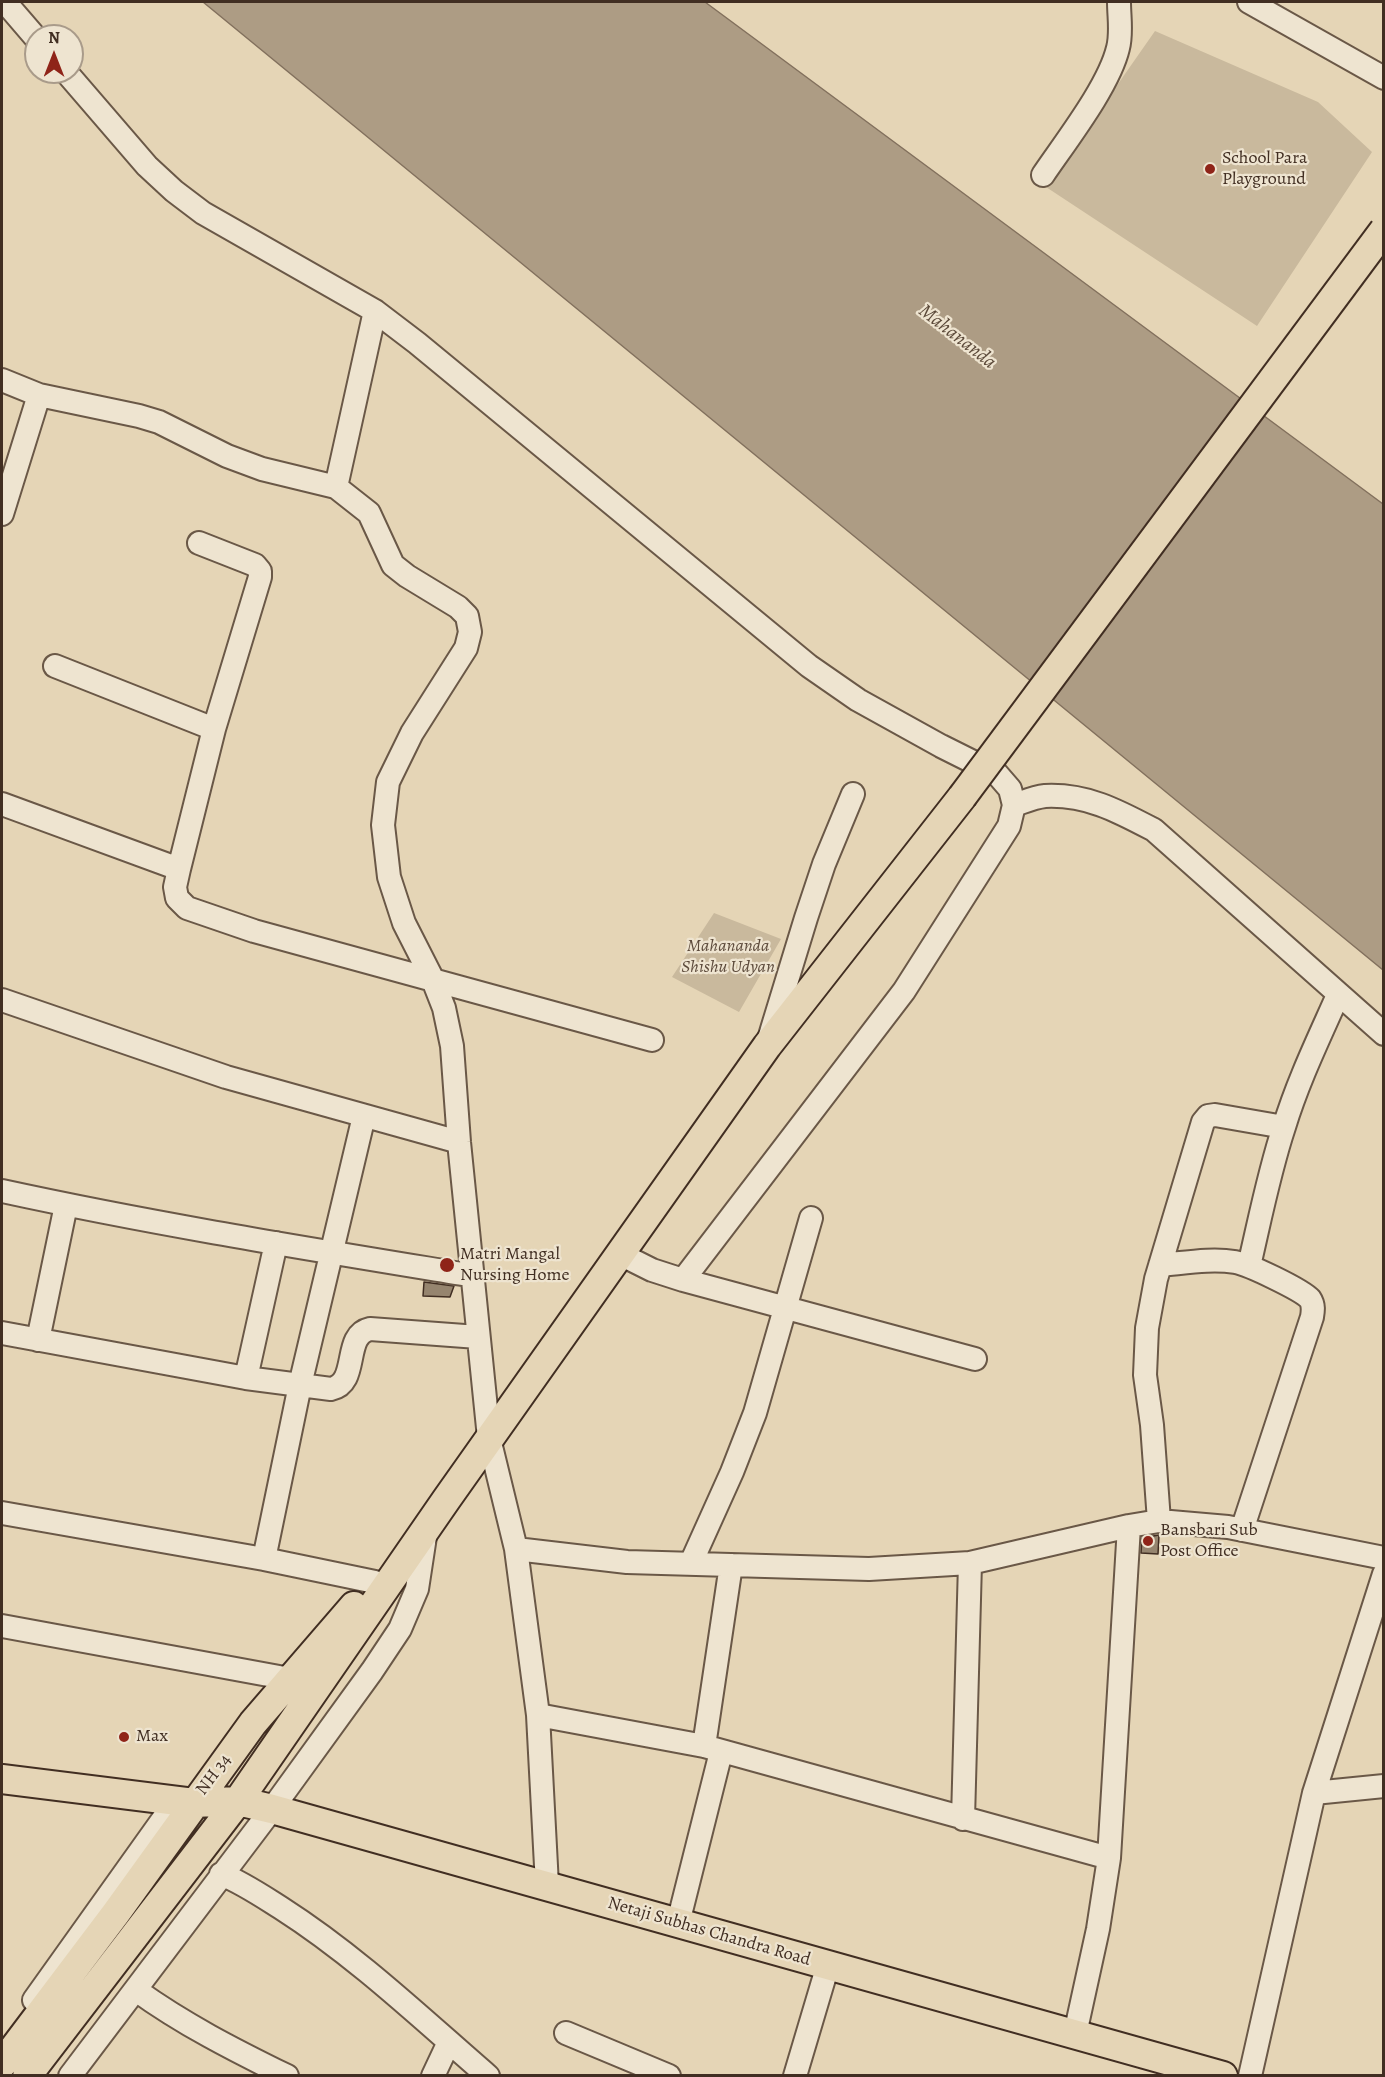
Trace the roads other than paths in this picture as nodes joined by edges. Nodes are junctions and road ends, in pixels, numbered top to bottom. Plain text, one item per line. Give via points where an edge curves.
1 (5, 2) edge
2 (1119, 2) edge
3 (1249, 2) edge
4 (24, 24) edge
5 (1383, 78) edge
6 (76, 84) edge
7 (1043, 175) dead end
8 (1383, 230) edge
9 (375, 312) junction
10 (2, 380) edge
11 (39, 395) junction
12 (336, 487) junction
13 (2, 514) edge
14 (199, 543) dead end
15 (55, 666) dead end
16 (214, 729) junction
17 (853, 794) dead end
18 (2, 804) edge
19 (1014, 805) junction
20 (179, 869) junction
21 (433, 980) junction
22 (1338, 995) junction
23 (2, 1000) edge
24 (1383, 1034) edge
25 (652, 1040) dead end
26 (767, 1046) junction
27 (364, 1116) junction
28 (1284, 1127) junction
29 (459, 1142) junction
30 (2, 1191) edge
31 (66, 1205) junction
32 (811, 1218) dead end
33 (276, 1243) junction
34 (330, 1252) junction
35 (620, 1254) junction
36 (1160, 1265) junction
37 (1249, 1266) junction
38 (474, 1276) junction
39 (683, 1281) junction
40 (785, 1306) junction
41 (2, 1333) edge
42 (478, 1337) junction
43 (38, 1340) junction
44 (975, 1359) dead end
45 (246, 1378) junction
46 (300, 1385) junction
47 (489, 1438) junction
48 (446, 1500) junction
49 (2, 1513) edge
50 (1158, 1521) junction
51 (1128, 1526) junction
52 (426, 1529) junction
53 (1242, 1530) junction
54 (516, 1549) junction
55 (1383, 1558) edge
56 (264, 1559) junction
57 (691, 1563) junction
58 (970, 1563) junction
59 (731, 1565) junction
60 (1383, 1574) edge
61 (375, 1582) junction
62 (2, 1626) edge
63 (290, 1679) junction
64 (538, 1715) junction
65 (712, 1749) junction
66 (2, 1779) edge
67 (1383, 1786) edge
68 (1314, 1793) junction
69 (238, 1801) junction
70 (185, 1802) junction
71 (272, 1809) junction
72 (963, 1819) junction
73 (1109, 1858) junction
74 (221, 1874) junction
75 (547, 1885) junction
76 (678, 1923) junction
77 (828, 1965) junction
78 (136, 1990) junction
79 (566, 2033) dead end
80 (1075, 2034) junction
81 (449, 2042) junction
82 (2, 2045) edge
83 (2, 2064) edge
84 (27, 2076) edge
85 (70, 2076) edge
86 (287, 2076) edge
87 (433, 2076) edge
88 (488, 2076) edge
89 (669, 2076) edge
90 (795, 2076) edge
91 (1223, 2076) edge
92 (1251, 2076) edge

1 - 4 street
2 - 7 street via 1120,36 1115,57 1098,92
3 - 5 street
6 - 9 street via 147,166 203,213
8 - 26 main road, bridge via 962,797
9 - 12 street
9 - 19 street via 809,666 858,700 998,774 1010,789
10 - 11 street
11 - 12 street via 140,416 262,469
11 - 13 street
12 - 21 street via 369,513 393,565 467,616 470,632 466,648 412,733 388,782 383,825 389,878 404,923
14 - 16 street via 260,571
15 - 16 street
16 - 20 street
17 - 26 street via 824,864
18 - 20 street
19 - 22 street via 1043,796 1078,797 1113,808 1154,830
19 - 39 street via 1009,826 904,991
20 - 21 street via 177,898 187,908 254,931
21 - 25 street
21 - 29 street via 452,1046
22 - 24 street
22 - 28 street via 1302,1075
23 - 27 street via 226,1077
26 - 35 main road
27 - 29 street
27 - 34 street
28 - 36 street via 1208,1116
28 - 37 street
29 - 38 street
30 - 31 street
31 - 33 street
31 - 43 street
32 - 40 street
33 - 34 street
33 - 45 street
34 - 38 street
34 - 46 street
35 - 39 street
35 - 47 main road
36 - 37 street via 1219,1261
36 - 50 street via 1147,1328 1145,1375
37 - 53 street via 1301,1293 1313,1308
38 - 42 street
39 - 40 street
40 - 44 street
40 - 57 street via 755,1413
41 - 43 street
42 - 46 street via 363,1330 339,1388
42 - 47 street
43 - 45 street
45 - 46 street
46 - 56 street
47 - 48 main road
47 - 54 street
48 - 52 main road
48 - 61 main road, NH 34
49 - 56 street
50 - 51 street
50 - 53 street
51 - 58 street
51 - 73 street
52 - 69 main road
52 - 71 street via 417,1589 400,1629
53 - 55 street
54 - 57 street via 627,1562
54 - 64 street
56 - 61 street
57 - 59 street
58 - 59 street via 869,1569
58 - 72 street
59 - 65 street
60 - 68 street
61 - 63 main road, NH 34
62 - 63 street
63 - 70 main road, NH 34
64 - 65 street
64 - 75 street
65 - 72 street
65 - 76 street
66 - 70 main road, Netaji Subhas Chandra Road
67 - 68 street
68 - 92 street
69 - 70 main road, Netaji Subhas Chandra Road
69 - 71 main road, Netaji Subhas Chandra Road
69 - 84 main road
70 - 82 street
70 - 83 main road, NH 34 via 116,1913
71 - 74 street
71 - 75 main road, Netaji Subhas Chandra Road
72 - 73 street
73 - 80 street
74 - 78 street
74 - 81 street via 241,1882 309,1926 378,1979
75 - 76 main road, Netaji Subhas Chandra Road
76 - 77 main road, Netaji Subhas Chandra Road
77 - 80 main road, Netaji Subhas Chandra Road
77 - 90 street
78 - 85 street
78 - 86 street via 224,2046
79 - 89 street
80 - 91 main road, Netaji Subhas Chandra Road
81 - 87 street
81 - 88 street

